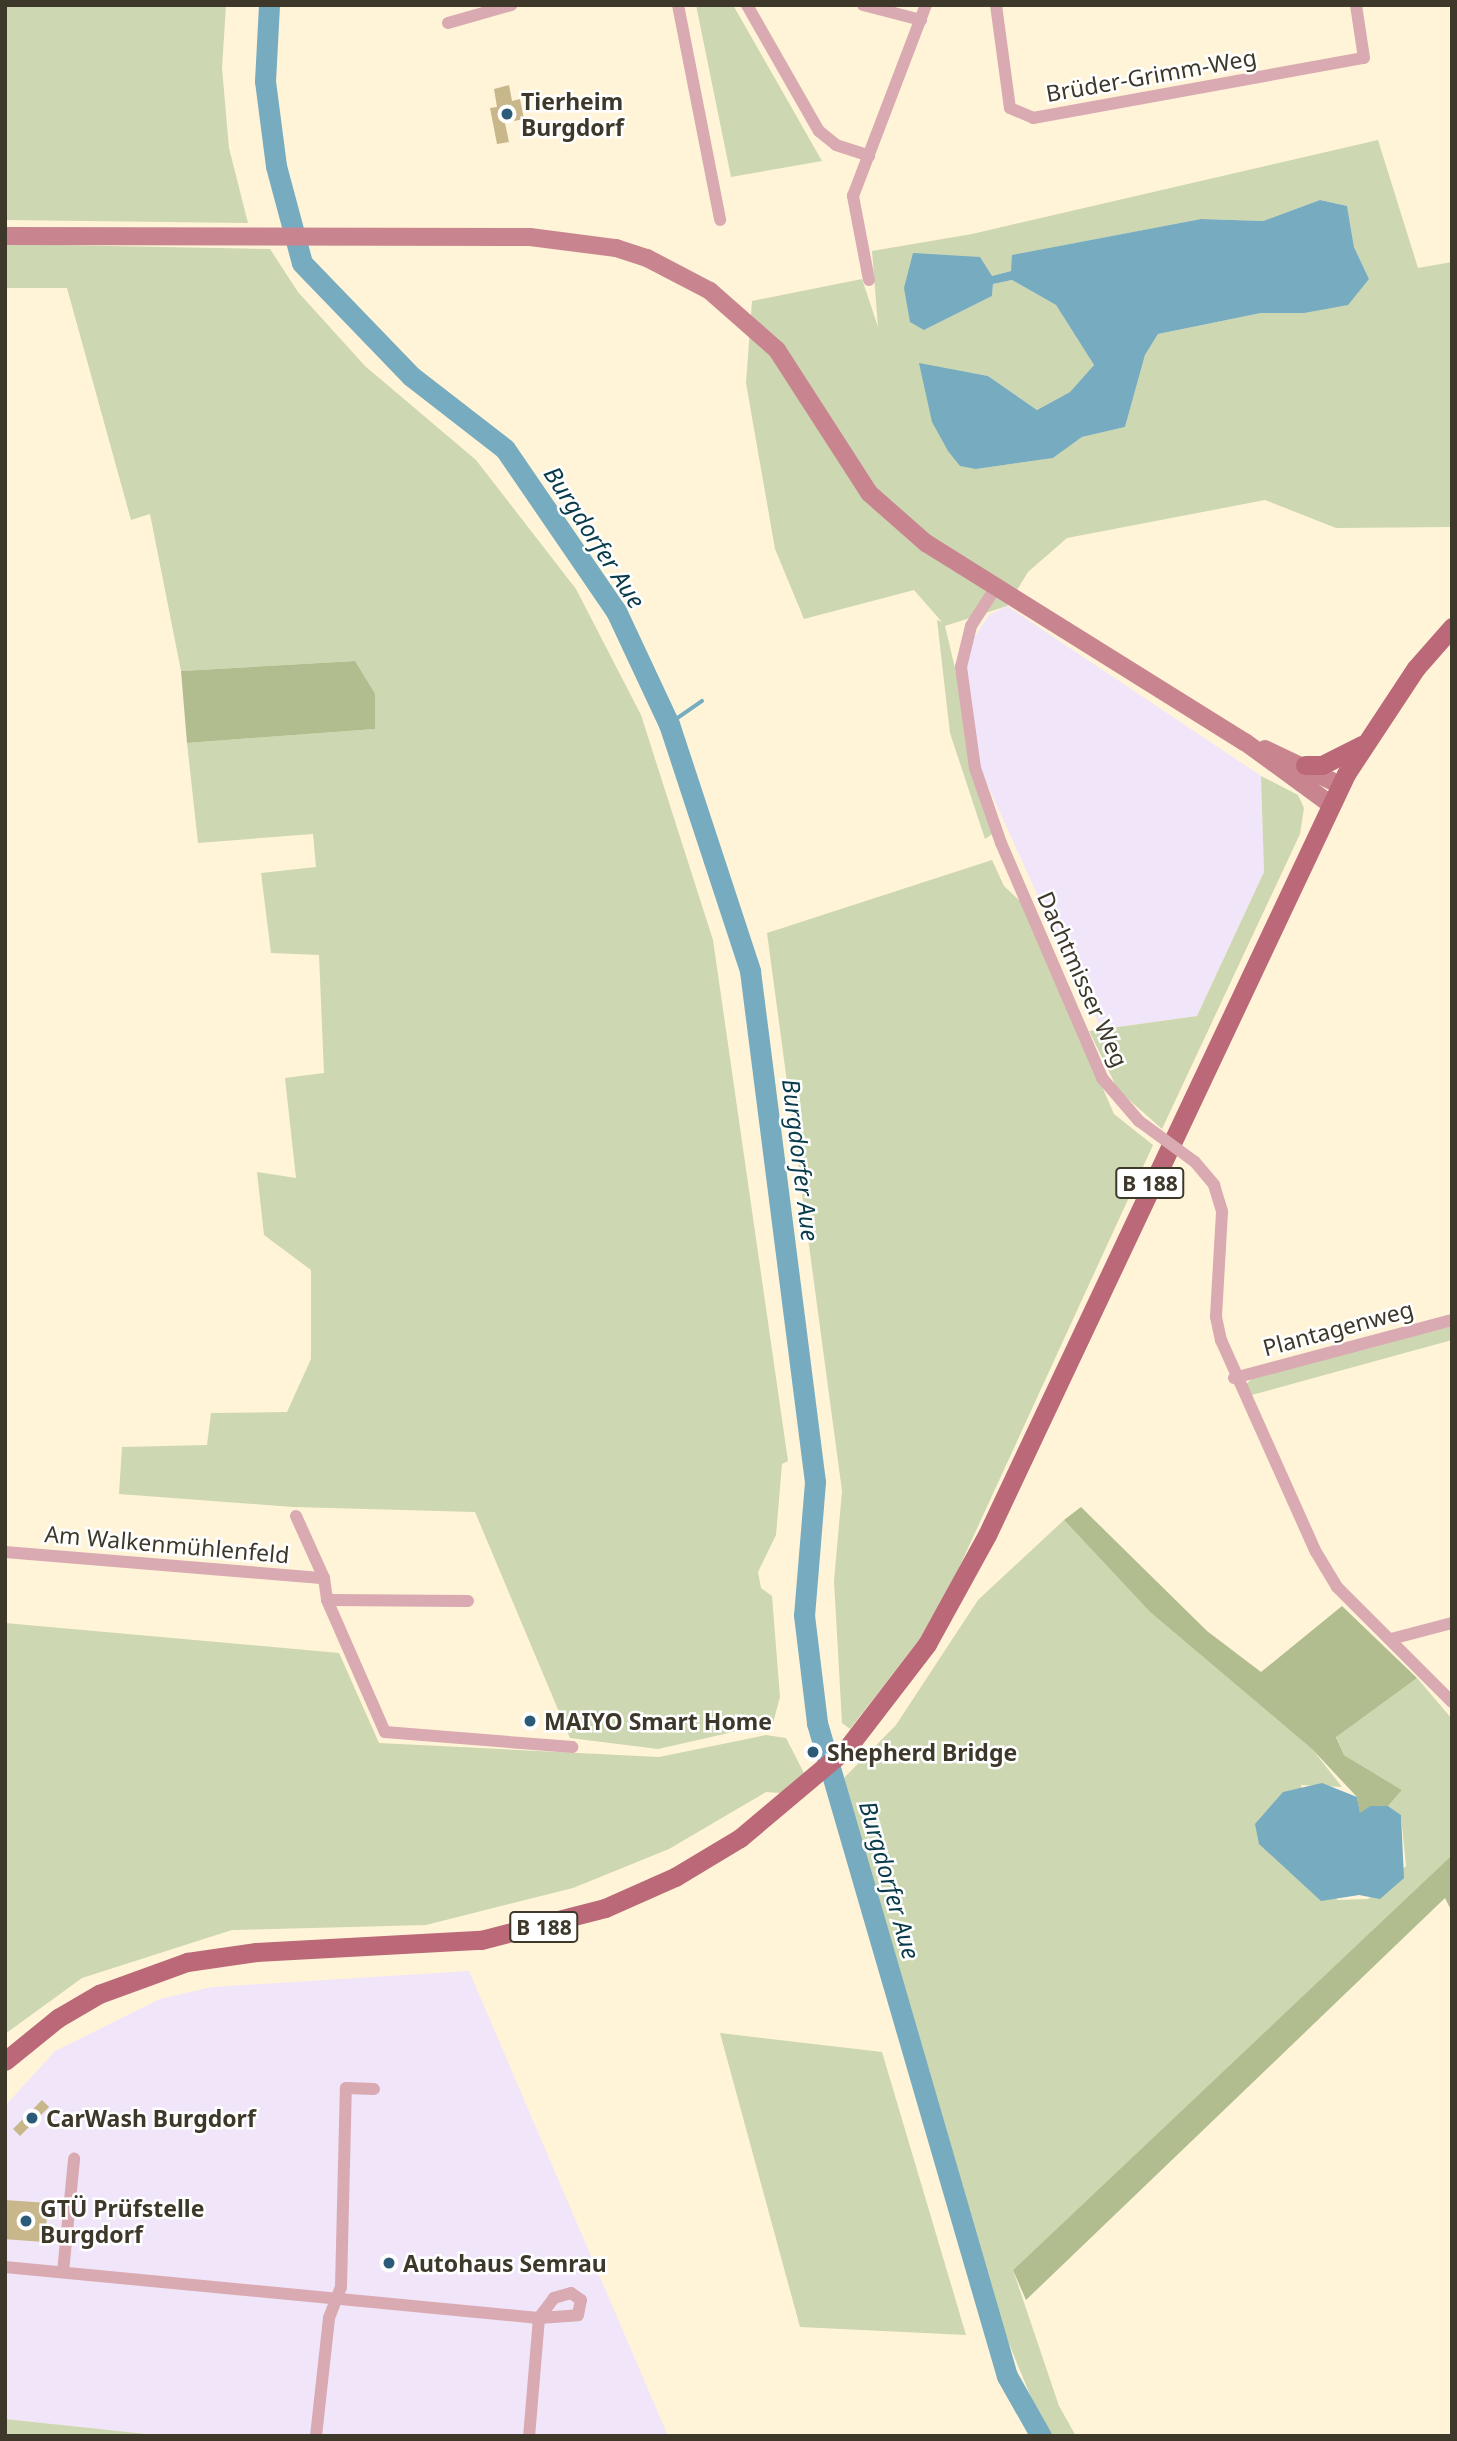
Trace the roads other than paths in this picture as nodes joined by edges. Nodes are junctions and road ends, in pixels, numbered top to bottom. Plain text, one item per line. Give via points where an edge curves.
1 (511, 5) edge
2 (678, 5) edge
3 (747, 5) edge
4 (863, 5) edge
5 (926, 5) edge
6 (996, 5) edge
7 (1356, 5) edge
8 (921, 20) junction
9 (448, 23) dead end
10 (869, 156) junction
11 (720, 220) dead end
12 (5, 236) edge
13 (869, 280) dead end
14 (996, 587) junction
15 (1452, 628) edge
16 (1245, 742) junction
17 (1363, 744) junction
18 (1305, 765) junction
19 (1340, 785) junction
20 (1330, 804) junction
21 (1452, 1320) edge
22 (1234, 1378) junction
23 (296, 1516) dead end
24 (5, 1552) edge
25 (324, 1578) junction
26 (327, 1600) junction
27 (468, 1601) dead end
28 (1452, 1623) edge
29 (1391, 1639) junction
30 (1452, 1702) edge
31 (572, 1747) dead end
32 (5, 2061) edge
33 (374, 2089) dead end
34 (75, 2159) dead end
35 (5, 2267) edge
36 (64, 2272) junction
37 (336, 2299) junction
38 (316, 2436) edge
39 (530, 2436) edge

1 - 9 street
2 - 11 street
3 - 10 street via 819,131 836,145
4 - 8 street
5 - 8 street
6 - 7 street, Brüder-Grimm-Weg via 1010,108 1022,117 1364,58
8 - 10 street
10 - 13 street via 853,196
12 - 14 street via 572,241 616,248 678,272 742,315 777,350 869,493 926,543
14 - 16 street
14 - 22 street, Dachtmisser Weg, bridge via 971,626 961,667 975,768 1001,843 1102,1078 1139,1121 1195,1161 1214,1185 1222,1212 1216,1317
15 - 17 main road, B 188
16 - 18 street
16 - 20 street
17 - 18 main road via 1322,765
17 - 19 main road, B 188
18 - 19 street
19 - 20 main road, B 188
20 - 32 main road, B 188 via 987,1535 927,1644 848,1747 797,1794 697,1865 580,1917 456,1943 256,1952 187,1962 88,1999
21 - 22 street, Plantagenweg
22 - 29 street, Dachtmisser Weg via 1316,1552 1338,1587
23 - 25 street, Am Walkenmühlenfeld
24 - 25 street, Am Walkenmühlenfeld
25 - 26 street, Am Walkenmühlenfeld
26 - 27 street
26 - 31 street, Am Walkenmühlenfeld via 385,1732
28 - 29 street
29 - 30 street, Dachtmisser Weg
33 - 37 street via 345,2088
34 - 36 street
35 - 36 street
36 - 37 street
37 - 38 street
37 - 39 street via 539,2318

